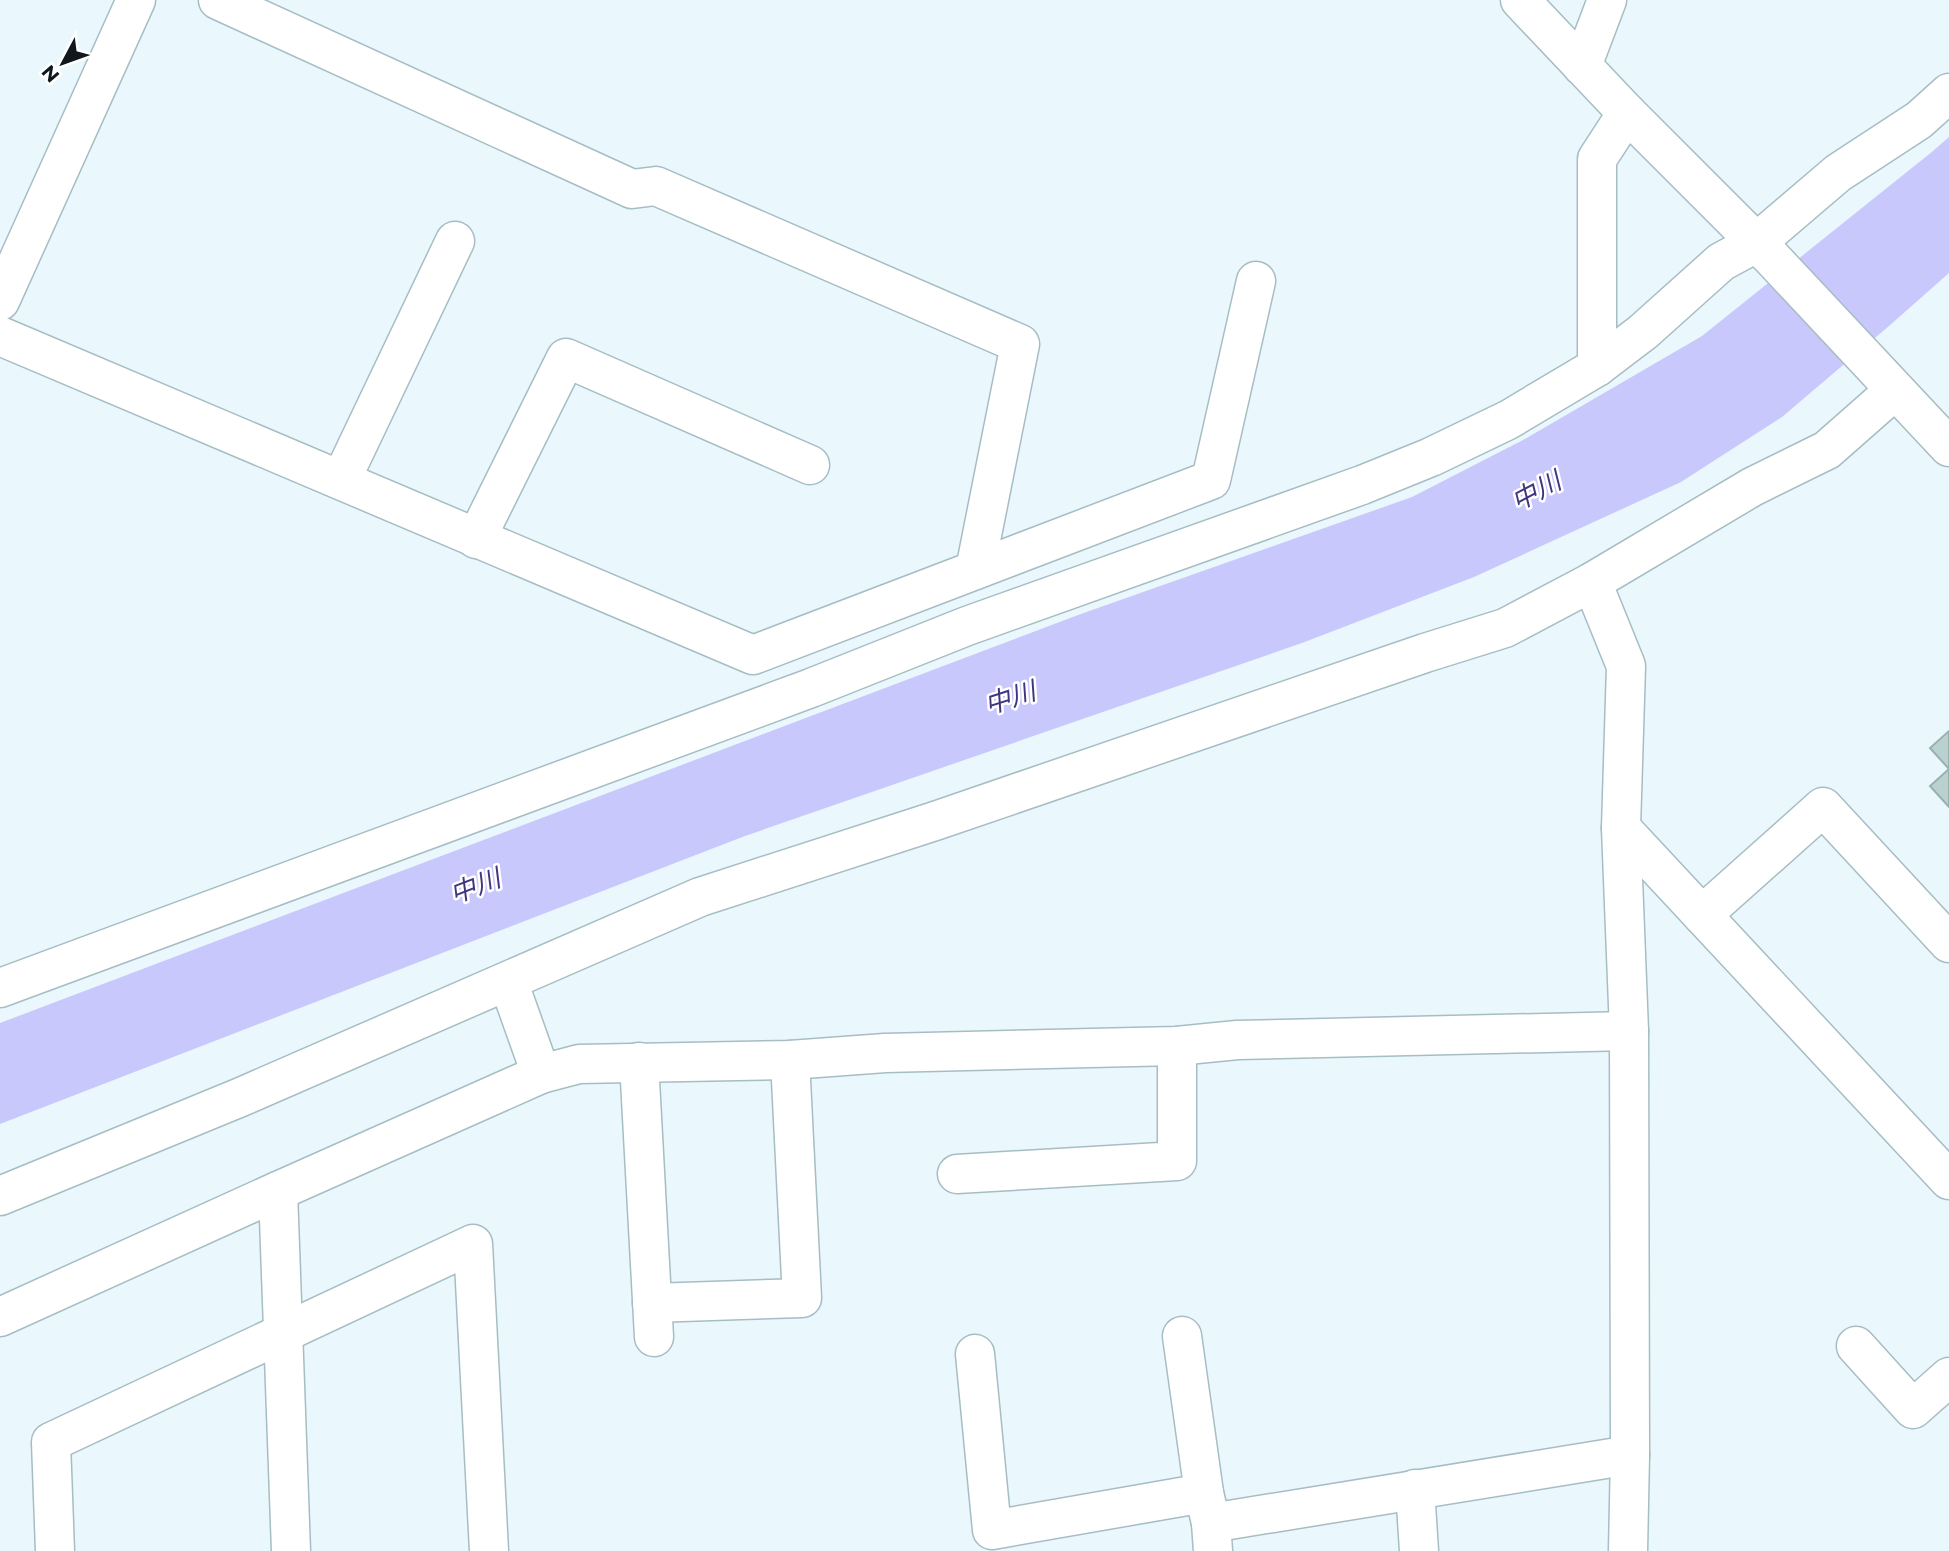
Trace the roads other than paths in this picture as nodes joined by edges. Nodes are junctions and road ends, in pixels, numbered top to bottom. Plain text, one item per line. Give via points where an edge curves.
1 (136, 0) edge
2 (218, 0) edge
3 (1520, 0) edge
4 (1607, 0) edge
5 (1582, 66) junction
6 (1949, 93) edge
7 (1627, 113) junction
8 (455, 241) dead end
9 (1763, 250) junction
10 (1256, 281) dead end
11 (0, 301) edge
12 (0, 336) edge
13 (1597, 367) junction
14 (1889, 386) junction
15 (1949, 447) edge
16 (810, 465) dead end
17 (341, 480) junction
18 (476, 539) junction
19 (975, 570) junction
20 (1592, 582) junction
21 (1621, 828) junction
22 (1702, 915) junction
23 (1949, 943) edge
24 (508, 981) junction
25 (0, 988) edge
26 (1629, 1031) junction
27 (1177, 1046) junction
28 (790, 1060) junction
29 (639, 1062) junction
30 (541, 1074) junction
31 (957, 1174) dead end
32 (1949, 1180) edge
33 (278, 1191) junction
34 (0, 1196) edge
35 (0, 1318) edge
36 (283, 1332) junction
37 (1182, 1336) dead end
38 (1856, 1346) dead end
39 (975, 1354) dead end
40 (1949, 1377) edge
41 (1630, 1455) junction
42 (1415, 1489) junction
43 (1209, 1522) edge
44 (55, 1551) edge
45 (291, 1551) edge
46 (489, 1551) edge
47 (1419, 1551) edge
48 (1628, 1551) edge

1 - 11 street
2 - 19 street via 632,189 656,186 1020,344
3 - 5 street
4 - 5 street
5 - 7 street
6 - 9 street via 1919,120 1838,173
7 - 9 street
7 - 13 street via 1597,159
8 - 17 street
9 - 13 street via 1721,262
9 - 14 street
10 - 19 street via 1211,480
12 - 17 street
13 - 25 street via 1508,420 1362,485 967,626
14 - 15 street
14 - 20 street via 1827,450 1752,487
16 - 18 street via 566,358
17 - 18 street
18 - 19 street via 753,655
20 - 21 street via 1626,666
20 - 24 street via 1505,628 700,897
21 - 22 street
21 - 26 street
22 - 23 street via 1823,807
22 - 32 street
24 - 30 street
24 - 34 street
26 - 27 street via 1237,1040
26 - 41 street
27 - 28 street via 885,1053
27 - 31 street via 1177,1161
28 - 29 street
28 - 29 street via 802,1298 653,1320
29 - 30 street via 579,1064
30 - 33 street
33 - 35 street
33 - 36 street
36 - 44 street via 51,1442
36 - 45 street
36 - 46 street via 473,1244
37 - 43 street
38 - 40 street via 1913,1409
39 - 43 street via 992,1530
41 - 42 street
41 - 48 street
42 - 43 street
42 - 47 street

